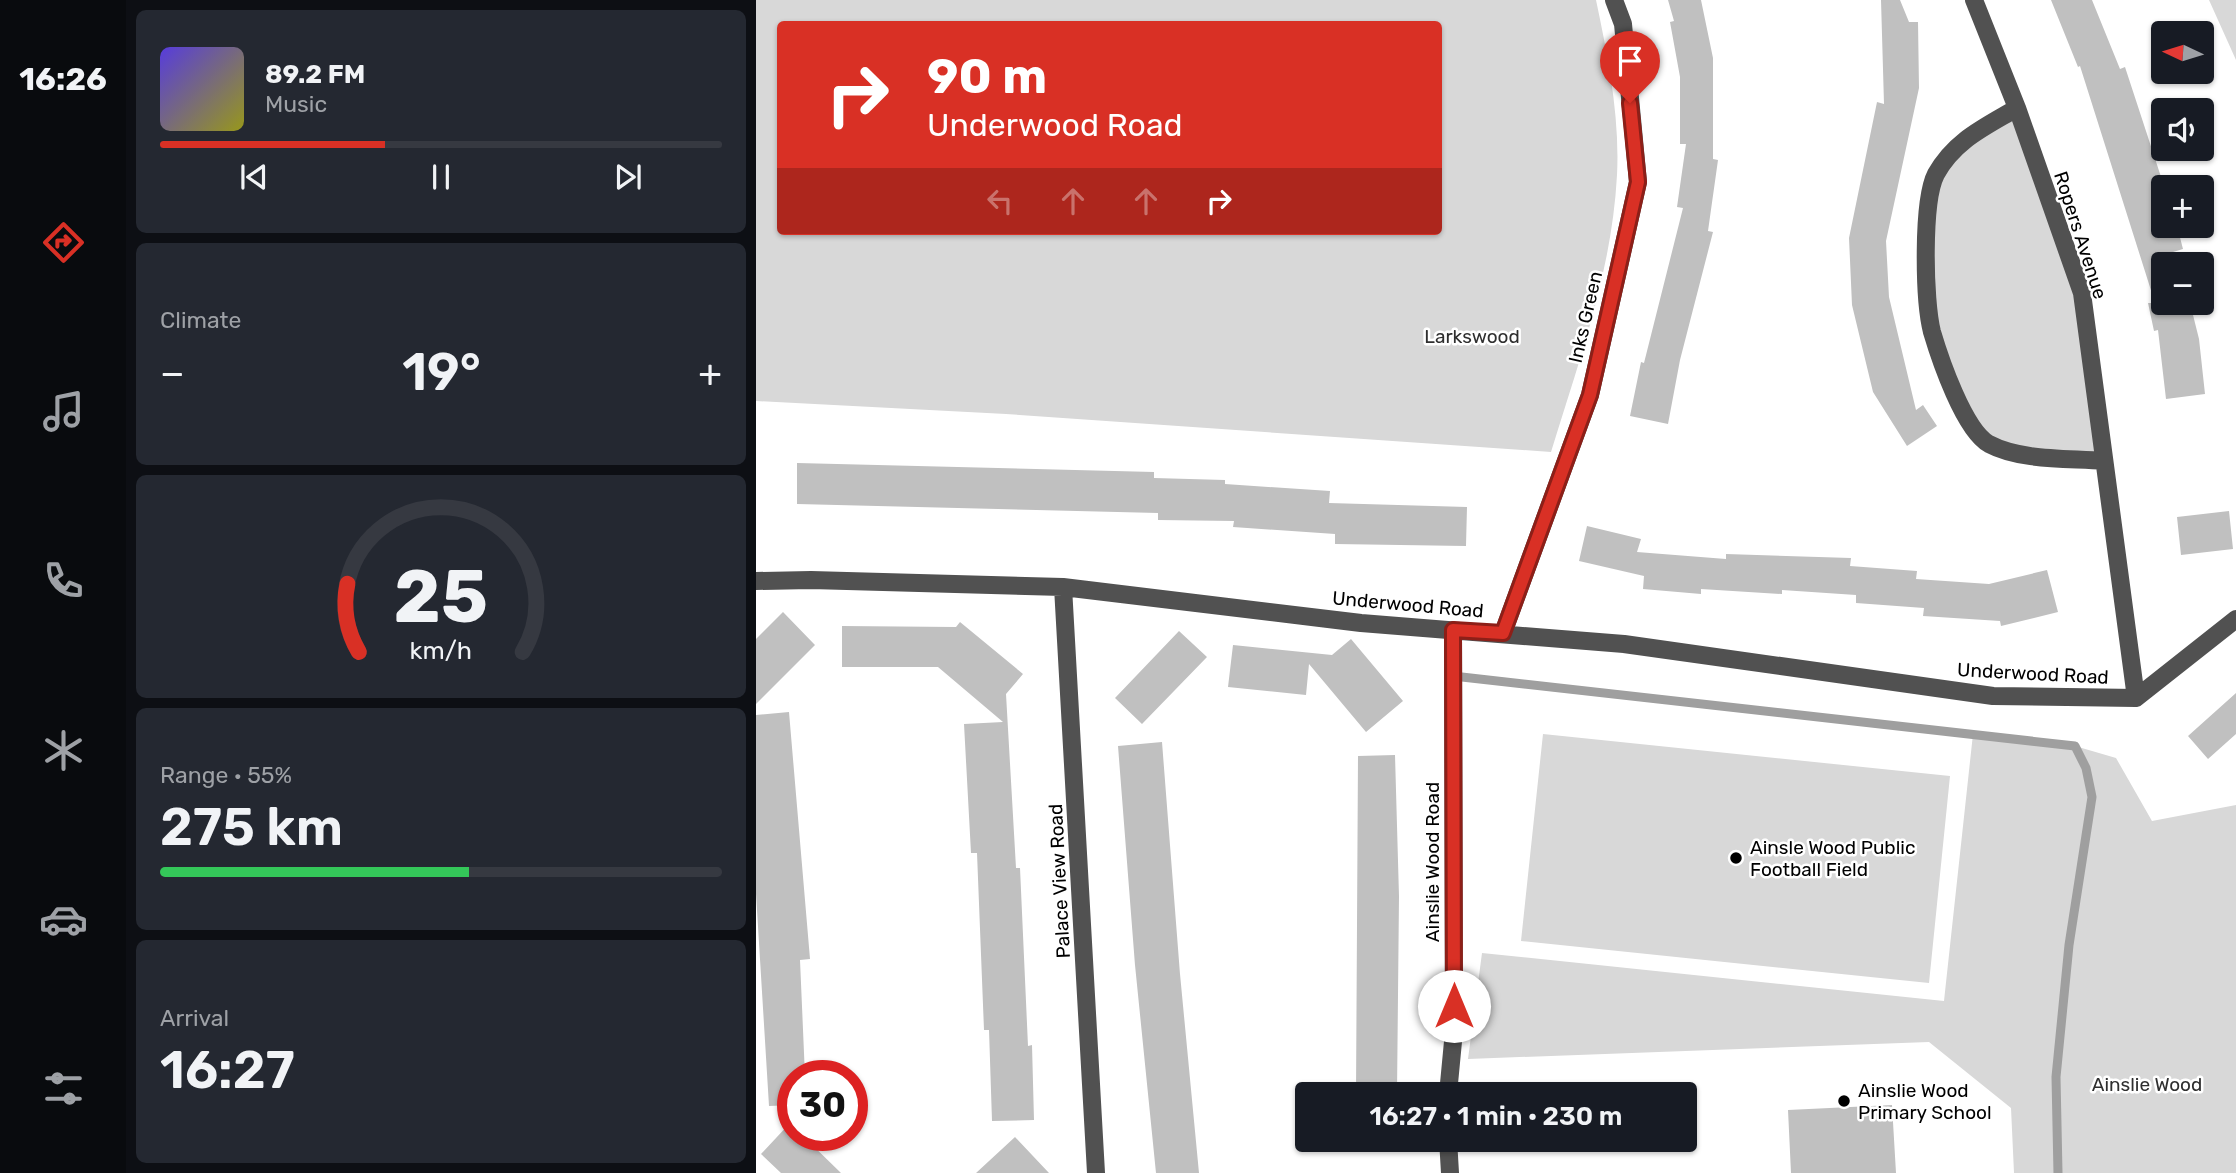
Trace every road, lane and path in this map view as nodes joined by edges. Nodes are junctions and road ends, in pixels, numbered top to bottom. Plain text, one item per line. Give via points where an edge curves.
1 (1614, 0) edge
2 (1974, 0) edge
3 (2017, 108) junction
4 (2104, 461) junction
5 (756, 581) edge
6 (1063, 587) junction
7 (2236, 619) edge
8 (1453, 630) junction
9 (1503, 633) junction
10 (2136, 698) junction
11 (1449, 1082) edge
12 (1449, 1152) edge
13 (1096, 1173) edge
14 (1450, 1173) edge

1 - 9 street, Inks Green via 1623,24 1638,182 1590,395
2 - 3 street, Ropers Avenue
3 - 4 street, Ropers Avenue via 2082,293
3 - 4 street via 1959,141 1935,176 1924,246 1931,330 1966,420 1988,443 2020,453
4 - 10 street, Ropers Avenue
5 - 6 street, Underwood Road
6 - 8 street, Underwood Road
6 - 13 street, Palace View Road
7 - 10 street
8 - 9 street, Underwood Road
8 - 11 street, Ainslie Wood Road via 1454,1031
9 - 10 street, Underwood Road via 1624,644 1993,696
12 - 14 street

